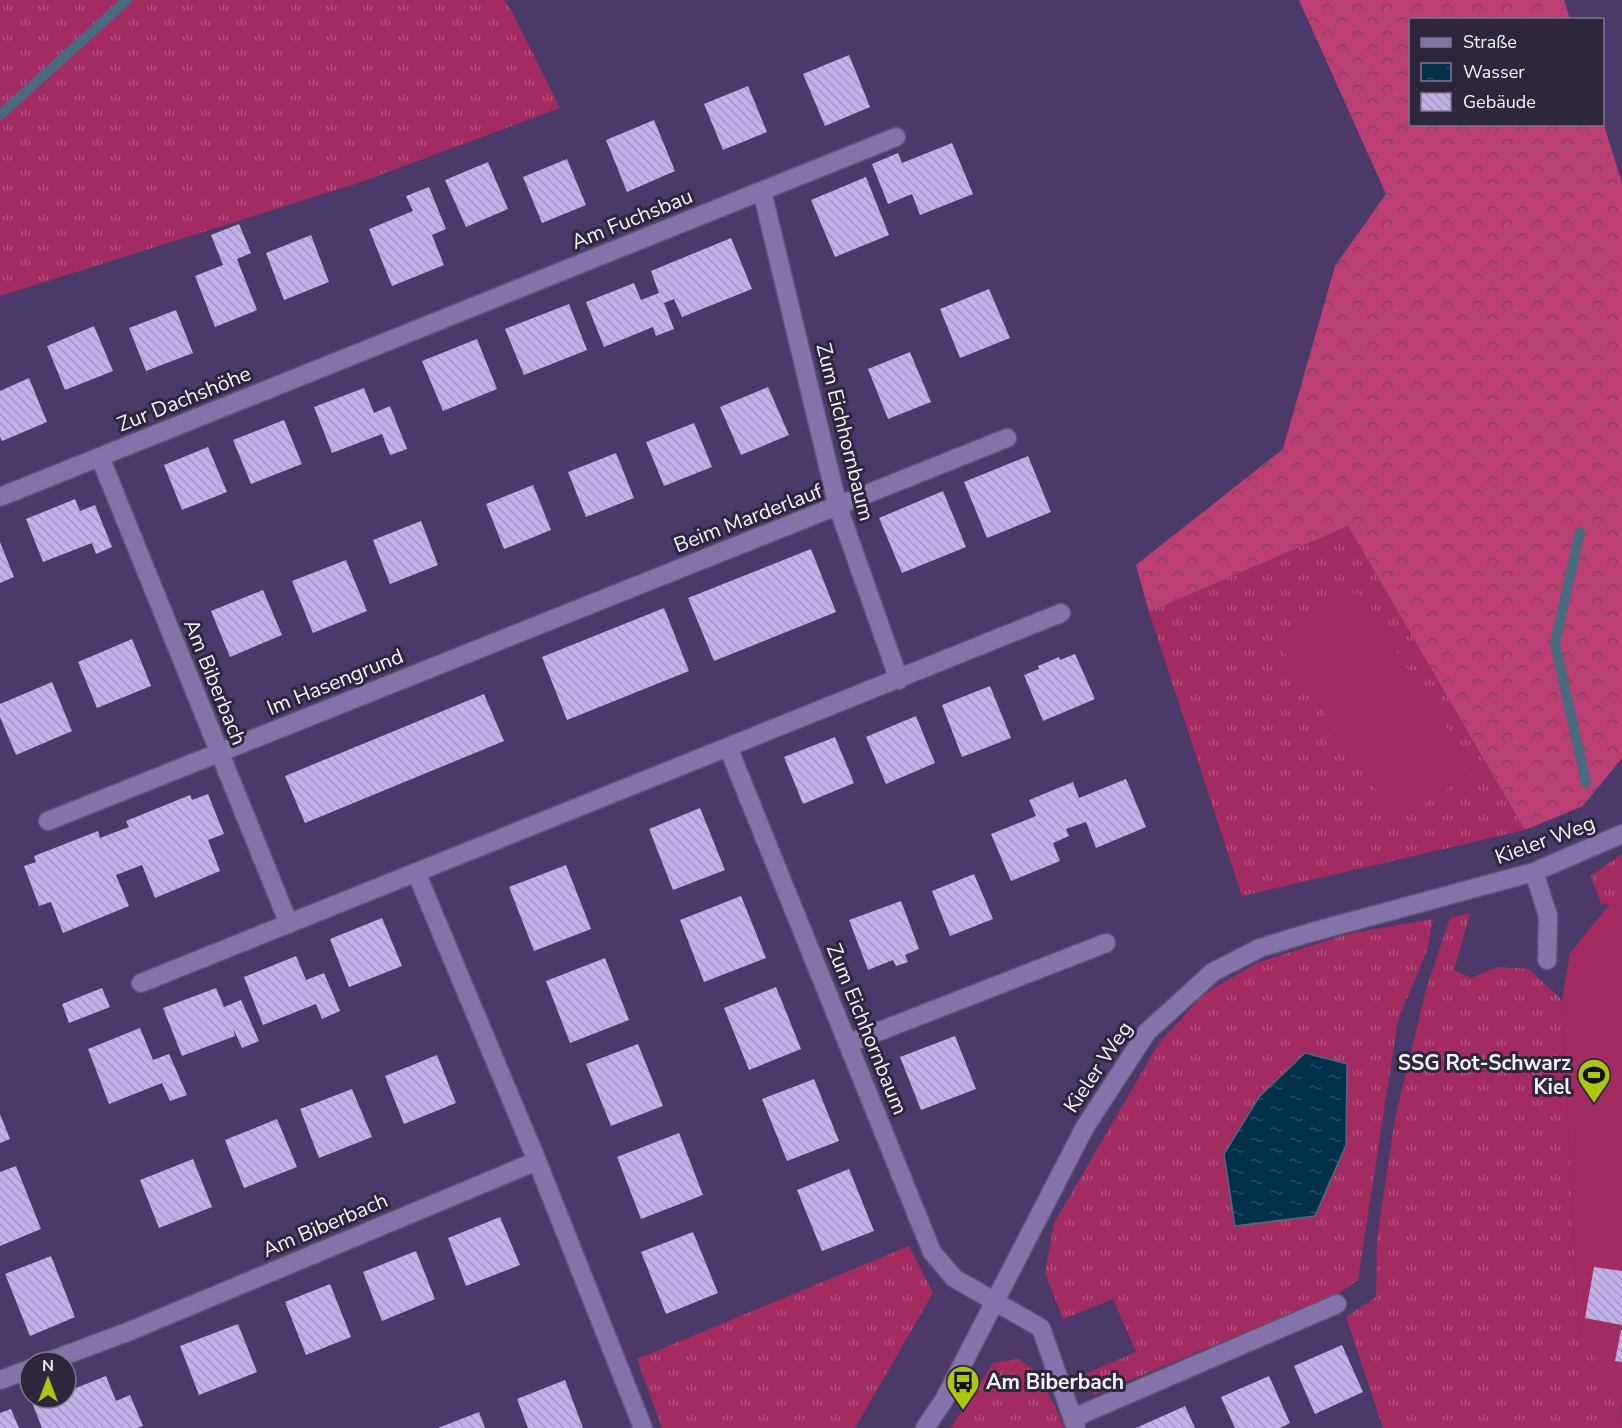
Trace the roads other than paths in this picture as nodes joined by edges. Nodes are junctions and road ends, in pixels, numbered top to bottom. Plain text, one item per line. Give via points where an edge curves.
1 (896, 137) dead end
2 (762, 190) junction
3 (385, 342) joint
4 (1007, 438) dead end
5 (100, 457) junction
6 (0, 497) edge
7 (838, 507) junction
8 (1061, 613) dead end
9 (504, 638) joint
10 (899, 680) junction
11 (728, 747) junction
12 (219, 752) junction
13 (48, 821) dead end
14 (1622, 834) edge
15 (416, 872) junction
16 (1534, 872) junction
17 (289, 924) junction
18 (1106, 943) dead end
19 (1547, 960) dead end
20 (141, 983) dead end
21 (849, 1043) junction
22 (537, 1161) junction
23 (995, 1302) junction
24 (1337, 1304) dead end
25 (78, 1350) edge
26 (18, 1373) edge
27 (0, 1380) edge
28 (1074, 1423) edge
29 (643, 1428) edge
30 (925, 1428) edge

1 - 2 street, Am Fuchsbau
2 - 3 street, Am Fuchsbau
2 - 7 street, Zum Eichhornbaum
3 - 5 street, Zur Dachshöhe
4 - 7 street, Beim Marderlauf
5 - 6 street, Zur Dachshöhe
5 - 12 street, Am Biberbach
7 - 9 street, Beim Marderlauf
7 - 10 street, Zum Eichhornbaum
8 - 10 street
9 - 12 street, Im Hasengrund
10 - 11 street
11 - 15 street
11 - 21 street, Zum Eichhornbaum
12 - 13 street, Im Hasengrund
12 - 17 street, Am Biberbach
14 - 16 street, Kieler Weg
15 - 17 street
15 - 22 street
16 - 19 street via 1548,916
16 - 23 street, Kieler Weg via 1260,948 1213,972 1147,1032 1085,1127
17 - 20 street
18 - 21 street
21 - 23 street, Zum Eichhornbaum via 932,1252 954,1278
22 - 25 street, Am Biberbach
22 - 29 street
23 - 28 street, Zum Eichhornbaum via 1041,1328
23 - 30 street, Kieler Weg via 944,1400
24 - 28 street
26 - 27 street

